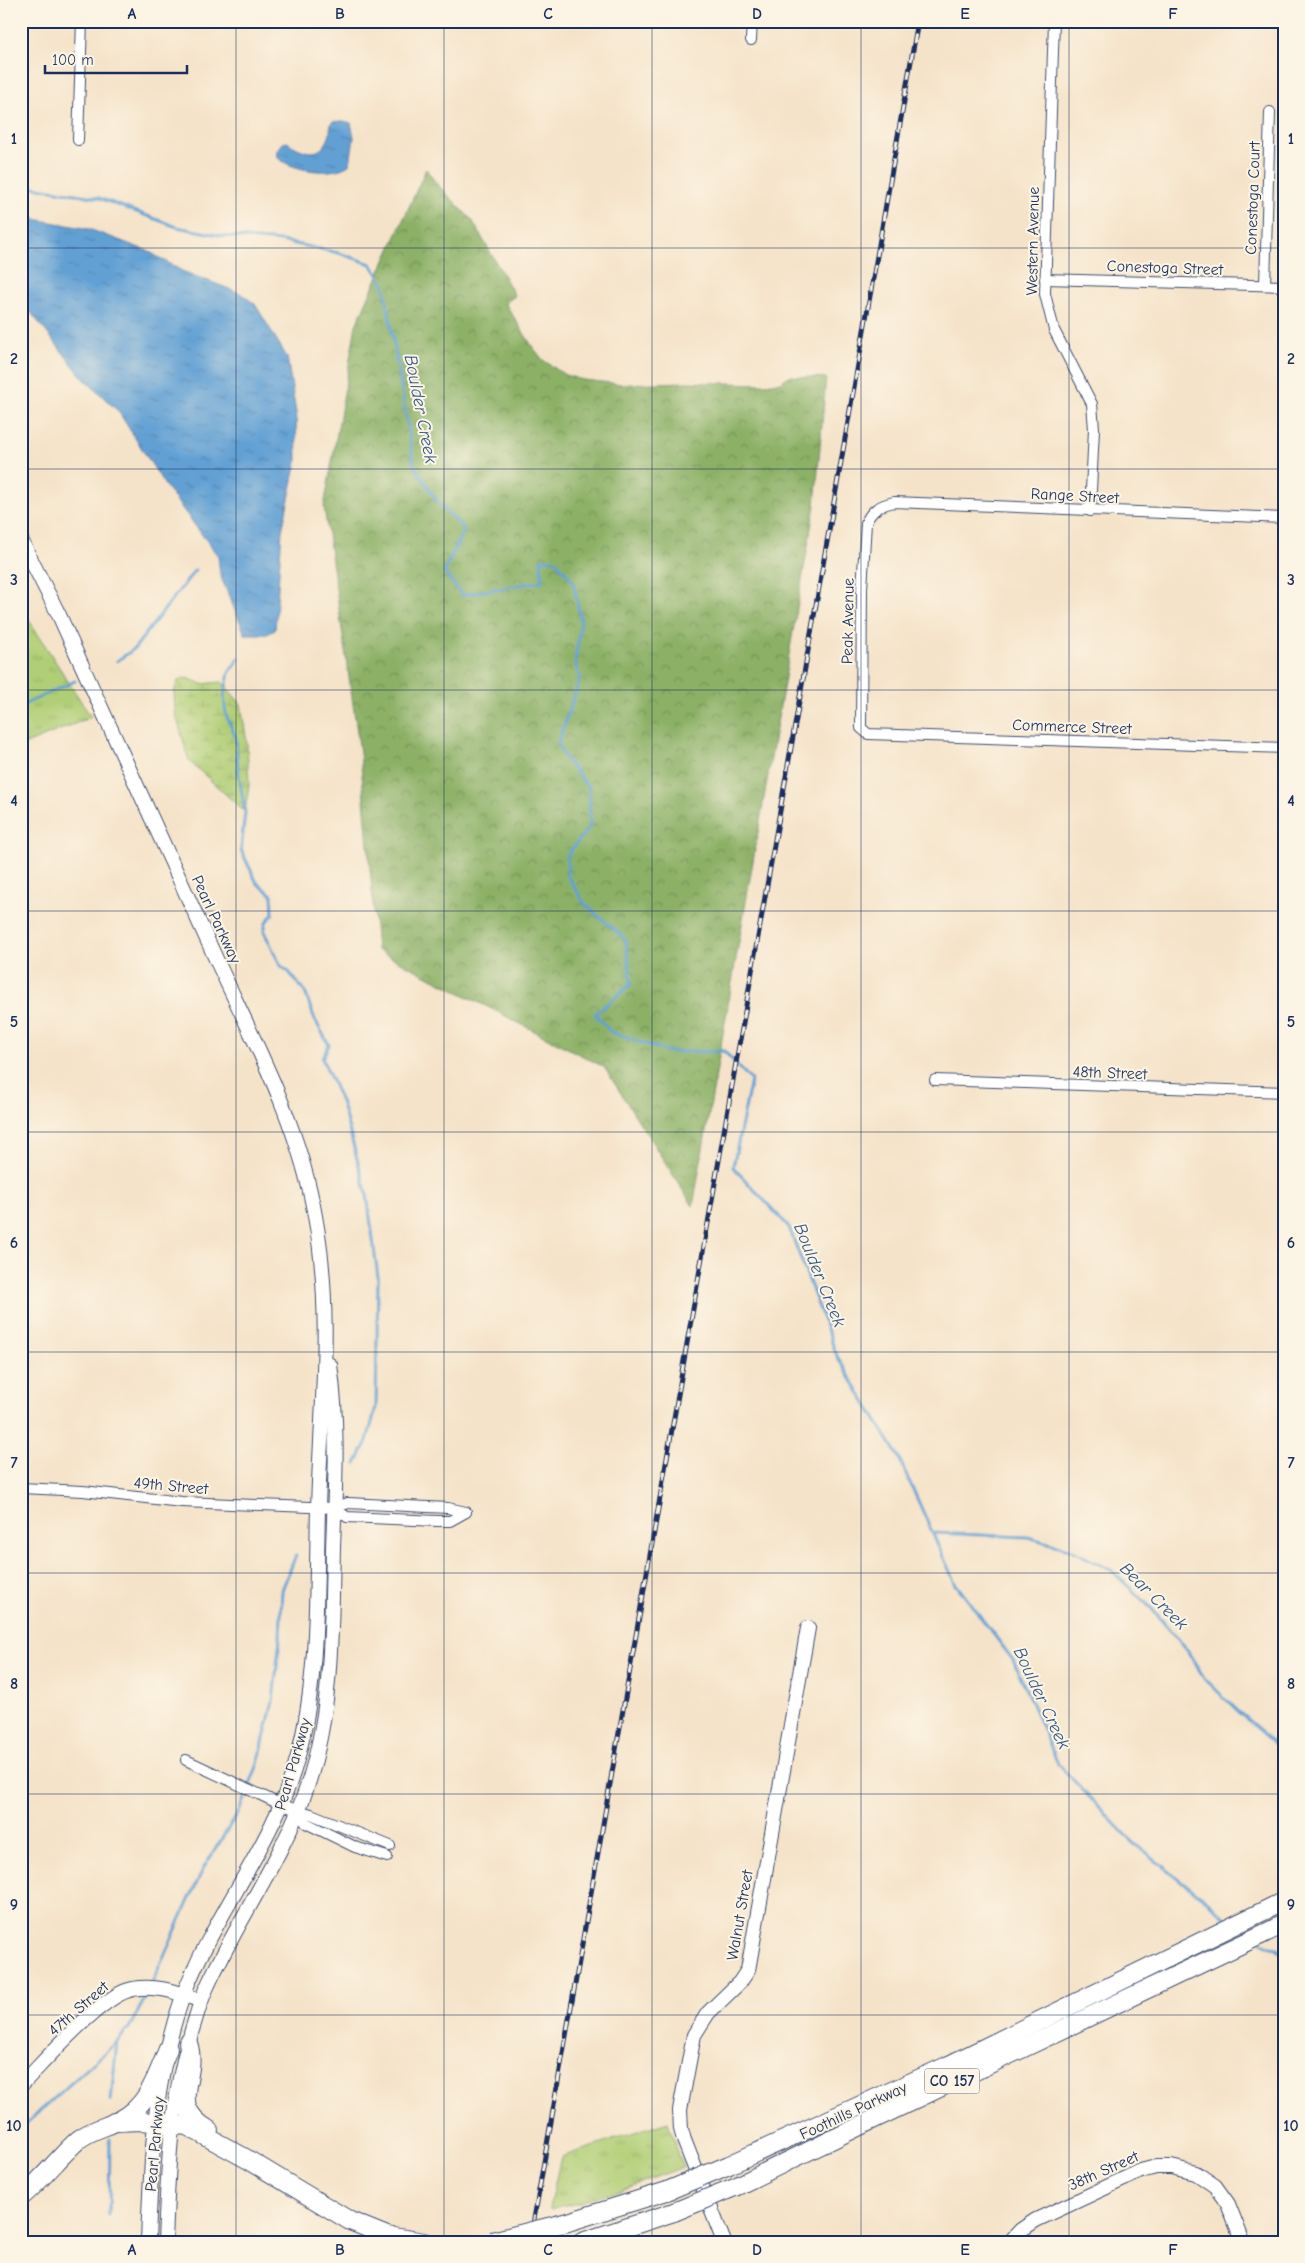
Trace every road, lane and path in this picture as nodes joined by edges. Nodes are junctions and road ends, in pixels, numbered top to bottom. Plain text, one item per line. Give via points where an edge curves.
1 (82, 21) edge
2 (752, 21) edge
3 (1054, 21) edge
4 (751, 40) dead end
5 (1270, 112) dead end
6 (78, 140) dead end
7 (1045, 279) junction
8 (1265, 285) junction
9 (1284, 286) edge
10 (1090, 511) junction
11 (869, 516) joint
12 (1284, 518) edge
13 (21, 540) edge
14 (861, 728) joint
15 (1284, 748) edge
16 (935, 1080) dead end
17 (1284, 1092) edge
18 (325, 1330) junction
19 (21, 1488) edge
20 (318, 1507) junction
21 (334, 1508) junction
22 (808, 1628) dead end
23 (186, 1760) dead end
24 (282, 1805) junction
25 (298, 1812) junction
26 (390, 1846) dead end
27 (387, 1857) dead end
28 (1284, 1901) edge
29 (1284, 1924) edge
30 (184, 1995) junction
31 (200, 2002) junction
32 (188, 2043) junction
33 (168, 2049) junction
34 (21, 2085) edge
35 (114, 2122) junction
36 (154, 2122) junction
37 (171, 2124) junction
38 (277, 2177) junction
39 (21, 2197) edge
40 (148, 2242) edge
41 (165, 2242) edge
42 (424, 2242) edge
43 (489, 2242) edge
44 (582, 2242) edge
45 (724, 2242) edge
46 (1010, 2242) edge
47 (1243, 2242) edge

1 - 6 street
2 - 4 street
3 - 7 street, Western Avenue
5 - 8 street, Conestoga Court
7 - 8 street, Conestoga Street
7 - 10 street, Western Avenue via 1046,306 1054,330 1092,404
8 - 9 street, Conestoga Street
10 - 11 street, Range Street via 894,502 877,507
10 - 12 street, Range Street
11 - 14 street, Peak Avenue via 862,589
13 - 18 main road, Pearl Parkway via 60,615 278,1091 300,1152 316,1216 323,1272
14 - 15 street, Commerce Street via 868,734
16 - 17 street, 48th Street
18 - 20 main road, Pearl Parkway
18 - 21 main road, Pearl Parkway via 335,1407
19 - 20 street, 49th Street via 182,1502
20 - 21 street, 49th Street
20 - 24 main road, Pearl Parkway via 310,1687 298,1756
21 - 21 street via 347,1517 419,1521 450,1521 466,1512 348,1502
21 - 25 main road, Pearl Parkway via 327,1698 315,1760
22 - 45 main road, Walnut Street via 748,1970 708,2013 694,2035 682,2098 680,2119 684,2140
23 - 24 street
24 - 25 street
24 - 30 main road, Pearl Parkway
25 - 26 street via 311,1814
25 - 27 street via 306,1823 363,1850
25 - 31 main road, Pearl Parkway
28 - 43 highway, Foothills Parkway / CO 157, bridge via 872,2102 729,2165 667,2190 568,2222
29 - 44 highway, Foothills Parkway / CO 157, bridge via 737,2186 674,2212
30 - 31 main road, 47th Street
30 - 33 main road, Pearl Parkway
30 - 34 main road, 47th Street via 159,1988 124,1991 106,2002
31 - 32 main road, Pearl Parkway
32 - 37 main road, Pearl Parkway
32 - 38 highway via 191,2061 186,2103 193,2118 262,2161
33 - 35 highway via 142,2103
33 - 36 main road, Pearl Parkway
35 - 36 highway
35 - 39 highway via 78,2140
36 - 37 highway
36 - 40 main road, Pearl Parkway
37 - 38 highway via 187,2126 201,2133
37 - 41 main road, Pearl Parkway
38 - 42 highway via 369,2230
46 - 47 main road, 38th Street via 1036,2220 1142,2171 1163,2166 1196,2173 1214,2186 1228,2204

